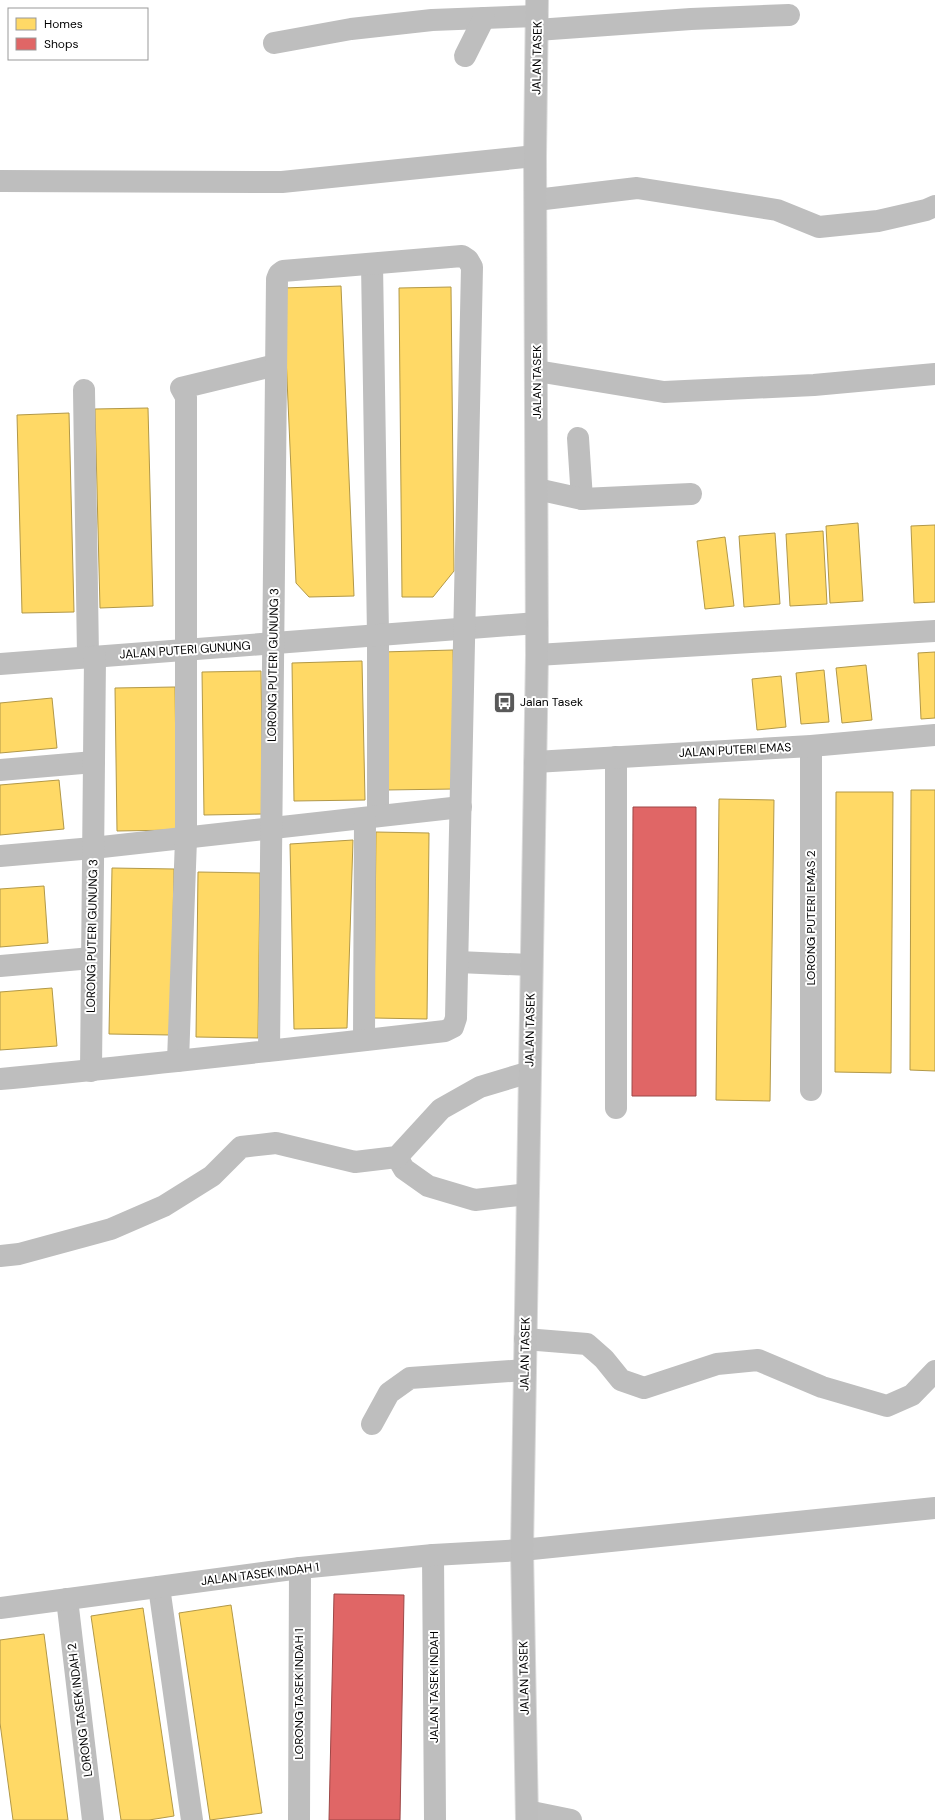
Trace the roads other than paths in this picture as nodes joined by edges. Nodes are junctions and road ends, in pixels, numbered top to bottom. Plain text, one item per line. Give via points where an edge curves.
1 (537, 15) edge
2 (789, 15) dead end
3 (484, 18) junction
4 (274, 43) dead end
5 (464, 56) dead end
6 (535, 156) junction
7 (0, 181) edge
8 (536, 200) junction
9 (935, 206) edge
10 (372, 264) junction
11 (276, 365) junction
12 (537, 371) junction
13 (935, 374) edge
14 (84, 390) dead end
15 (578, 438) dead end
16 (537, 489) junction
17 (691, 494) dead end
18 (582, 498) junction
19 (537, 623) junction
20 (464, 628) junction
21 (935, 631) edge
22 (378, 635) junction
23 (274, 643) junction
24 (186, 650) junction
25 (537, 655) junction
26 (92, 657) junction
27 (0, 664) edge
28 (935, 735) edge
29 (811, 746) junction
30 (616, 757) junction
31 (94, 762) junction
32 (535, 762) junction
33 (0, 770) edge
34 (461, 807) junction
35 (372, 817) junction
36 (271, 829) junction
37 (186, 839) junction
38 (93, 848) junction
39 (0, 856) edge
40 (92, 958) junction
41 (458, 962) junction
42 (531, 965) junction
43 (0, 966) edge
44 (364, 1040) junction
45 (269, 1051) junction
46 (178, 1061) junction
47 (91, 1071) junction
48 (530, 1072) junction
49 (0, 1079) edge
50 (811, 1090) dead end
51 (616, 1108) dead end
52 (397, 1157) junction
53 (528, 1194) junction
54 (0, 1256) edge
55 (525, 1339) junction
56 (525, 1370) junction
57 (935, 1370) edge
58 (372, 1424) dead end
59 (935, 1508) edge
60 (522, 1550) junction
61 (433, 1555) junction
62 (300, 1568) junction
63 (159, 1587) junction
64 (67, 1599) junction
65 (0, 1608) edge
66 (527, 1815) edge
67 (92, 1820) edge
68 (192, 1820) edge
69 (299, 1820) edge
70 (435, 1820) edge
71 (571, 1820) edge

1 - 2 street via 691,19
1 - 3 street
1 - 6 main road, JALAN TASEK
3 - 4 street via 432,20 350,29
3 - 5 street
6 - 7 street via 282,182
6 - 8 main road, JALAN TASEK
8 - 9 street via 637,188 777,210 819,227 878,221
8 - 12 main road, JALAN TASEK
10 - 11 street, LORONG PUTERI GUNUNG 3 via 283,271 279,274
10 - 20 street via 462,256 472,267
10 - 22 street
11 - 23 street, LORONG PUTERI GUNUNG 3
11 - 24 street via 181,388 186,397
12 - 13 street via 664,392 814,385
12 - 16 main road, JALAN TASEK
14 - 26 street, LORONG PUTERI GUNUNG 3
15 - 18 street
16 - 18 street
16 - 19 main road, JALAN TASEK
17 - 18 street
19 - 20 street, JALAN PUTERI GUNUNG
19 - 25 main road, JALAN TASEK
20 - 22 street, JALAN PUTERI GUNUNG
20 - 34 street
21 - 25 street
22 - 23 street, JALAN PUTERI GUNUNG
22 - 35 street
23 - 24 street, JALAN PUTERI GUNUNG
23 - 36 street, LORONG PUTERI GUNUNG 3
24 - 26 street, JALAN PUTERI GUNUNG
24 - 37 street
25 - 32 main road, JALAN TASEK
26 - 27 street, JALAN PUTERI GUNUNG
26 - 31 street, LORONG PUTERI GUNUNG 3
28 - 29 street, JALAN PUTERI EMAS
29 - 30 street, JALAN PUTERI EMAS
29 - 50 street, LORONG PUTERI EMAS 2
30 - 32 street, JALAN PUTERI EMAS
30 - 51 street
31 - 33 street
31 - 38 street, LORONG PUTERI GUNUNG 3
32 - 42 main road, JALAN TASEK
34 - 35 street
34 - 41 street
35 - 36 street
35 - 44 street
36 - 37 street
36 - 45 street, LORONG PUTERI GUNUNG 3
37 - 38 street
37 - 46 street
38 - 39 street
38 - 40 street, LORONG PUTERI GUNUNG 3
40 - 43 street
40 - 47 street, LORONG PUTERI GUNUNG 3
41 - 42 street
41 - 44 street via 456,1018 453,1027 445,1031
42 - 48 main road, JALAN TASEK
44 - 45 street
45 - 46 street
46 - 47 street
47 - 49 street
48 - 52 street via 480,1087 441,1109
48 - 53 main road, JALAN TASEK
52 - 53 street via 404,1169 428,1186 475,1200
52 - 54 street via 355,1162 276,1143 241,1147 212,1176 164,1206 111,1229 19,1254
53 - 55 main road, JALAN TASEK
55 - 56 main road, JALAN TASEK
55 - 57 street via 588,1344 621,1380 644,1388 717,1364 758,1360 822,1387 887,1406 912,1395
56 - 58 street via 410,1378 389,1393
56 - 60 main road, JALAN TASEK
59 - 60 street, JALAN TASEK INDAH 1
60 - 61 street, JALAN TASEK INDAH 1
60 - 66 main road, JALAN TASEK
61 - 62 street, JALAN TASEK INDAH 1
61 - 70 street, JALAN TASEK INDAH
62 - 63 street, JALAN TASEK INDAH 1
62 - 69 street, LORONG TASEK INDAH 1
63 - 64 street, JALAN TASEK INDAH 1
63 - 68 street
64 - 65 street, JALAN TASEK INDAH 1
64 - 67 street, LORONG TASEK INDAH 2
66 - 71 street

